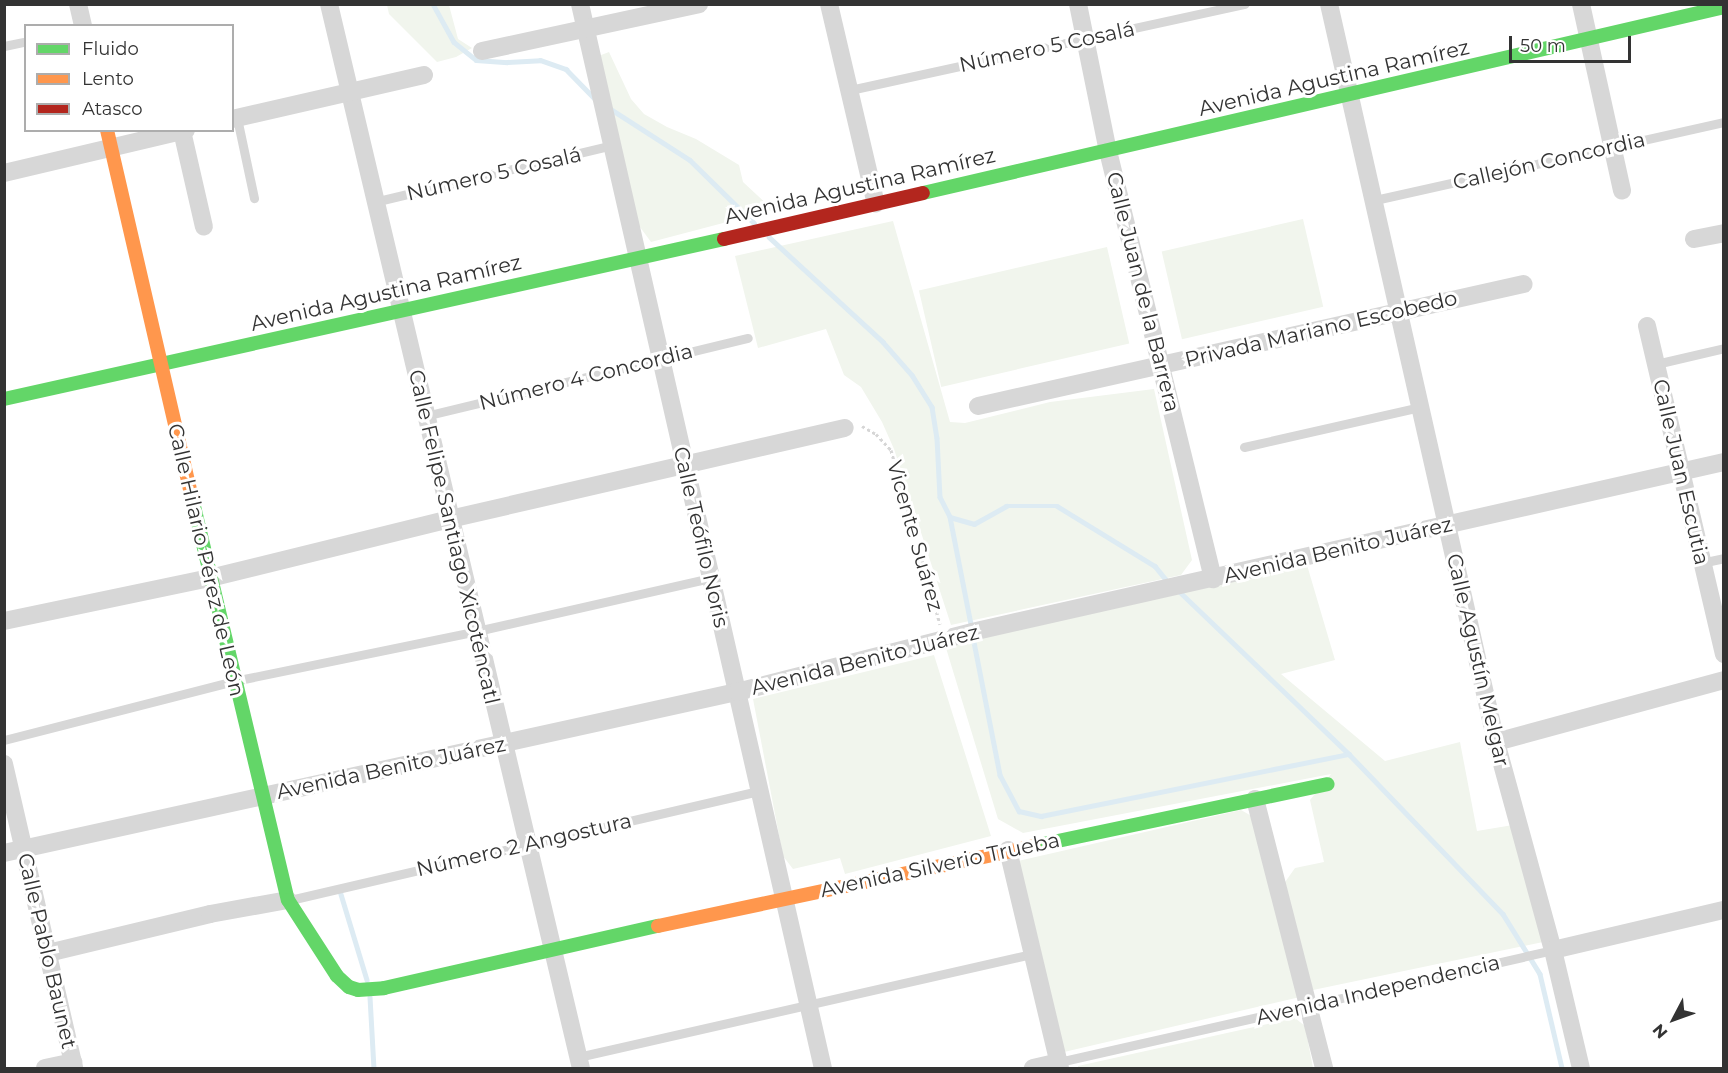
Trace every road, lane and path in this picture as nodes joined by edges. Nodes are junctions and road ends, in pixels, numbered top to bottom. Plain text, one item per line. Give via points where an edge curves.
1 (78, 4) edge
2 (328, 4) edge
3 (580, 4) edge
4 (699, 4) edge
5 (829, 4) edge
6 (1078, 4) edge
7 (1245, 4) edge
8 (1329, 4) edge
9 (1581, 4) edge
10 (1724, 8) edge
11 (83, 24) edge
12 (586, 28) junction
13 (1086, 39) junction
14 (1590, 39) junction
15 (23, 42) dead end
16 (4, 46) edge
17 (482, 51) dead end
18 (424, 75) dead end
19 (850, 90) junction
20 (348, 93) junction
21 (1350, 96) junction
22 (235, 119) edge
23 (1724, 122) edge
24 (175, 132) edge
25 (184, 132) edge
26 (109, 139) edge
27 (613, 145) junction
28 (1613, 147) junction
29 (1108, 151) junction
30 (4, 173) edge
31 (1622, 191) dead end
32 (254, 198) dead end
33 (1375, 200) junction
34 (374, 202) junction
35 (876, 204) junction
36 (204, 227) dead end
37 (1724, 232) edge
38 (1694, 239) dead end
39 (638, 258) junction
40 (1524, 284) dead end
41 (400, 311) junction
42 (1399, 312) junction
43 (1647, 326) dead end
44 (748, 338) dead end
45 (1724, 348) edge
46 (661, 360) junction
47 (160, 364) junction
48 (1656, 364) junction
49 (1161, 365) junction
50 (4, 399) edge
51 (978, 406) dead end
52 (1420, 407) junction
53 (425, 416) junction
54 (845, 428) joint
55 (1244, 447) dead end
56 (1724, 462) edge
57 (685, 465) junction
58 (1680, 472) junction
59 (450, 519) junction
60 (1447, 525) junction
61 (1724, 558) edge
62 (1701, 563) junction
63 (210, 578) junction
64 (711, 578) junction
65 (1213, 579) junction
66 (4, 621) edge
67 (477, 631) junction
68 (945, 640) junction
69 (1724, 654) edge
70 (1724, 680) edge
71 (234, 681) junction
72 (737, 692) junction
73 (4, 740) edge
74 (1496, 742) junction
75 (504, 745) junction
76 (4, 764) edge
77 (1328, 784) dead end
78 (760, 791) junction
79 (264, 795) junction
80 (1255, 799) junction
81 (527, 844) junction
82 (24, 848) junction
83 (1008, 850) junction
84 (4, 853) edge
85 (784, 898) junction
86 (288, 900) junction
87 (1724, 910) edge
88 (1553, 950) junction
89 (553, 952) junction
90 (48, 953) junction
91 (1034, 953) junction
92 (337, 976) joint
93 (1310, 1005) junction
94 (809, 1006) junction
95 (580, 1063) edge
96 (73, 1065) edge
97 (1060, 1065) edge
98 (45, 1068) edge
99 (823, 1068) edge
100 (1033, 1068) edge
101 (1324, 1068) edge
102 (1581, 1068) edge

1 - 11 street
2 - 20 street, Calle Felipe Santiago Xicoténcatl
3 - 12 street, Calle Teófilo Noris
4 - 12 street
5 - 19 street
6 - 13 street, Calle Juan de la Barrera
7 - 13 lane, Número 5 Cosalá
8 - 21 street, Calle Agustín Melgar
9 - 14 street
10 - 14 street, Avenida Agustina Ramírez
12 - 17 street
12 - 27 street, Calle Teófilo Noris
13 - 19 lane, Número 5 Cosalá
13 - 29 street, Calle Juan de la Barrera
14 - 21 street, Avenida Agustina Ramírez
14 - 28 street
15 - 16 lane
18 - 20 street
19 - 35 street
20 - 22 street
20 - 34 street, Calle Felipe Santiago Xicoténcatl
21 - 29 street, Avenida Agustina Ramírez
21 - 33 street, Calle Agustín Melgar
22 - 32 lane
23 - 28 lane, Callejón Concordia
24 - 26 street
25 - 36 street
26 - 30 street
26 - 47 street, Calle Hilario Pérez de León
27 - 34 lane, Número 5 Cosalá
27 - 39 street, Calle Teófilo Noris
28 - 31 street
28 - 33 lane, Callejón Concordia
29 - 35 street, Avenida Agustina Ramírez
29 - 49 street, Calle Juan de la Barrera
33 - 42 street, Calle Agustín Melgar
34 - 41 street, Calle Felipe Santiago Xicoténcatl
35 - 39 street, Avenida Agustina Ramírez
37 - 38 street
39 - 41 street, Avenida Agustina Ramírez
39 - 46 street, Calle Teófilo Noris
40 - 42 street, Privada Mariano Escobedo
41 - 47 street, Avenida Agustina Ramírez
41 - 53 street, Calle Felipe Santiago Xicoténcatl
42 - 49 street, Privada Mariano Escobedo
42 - 52 street, Calle Agustín Melgar
43 - 48 street, Calle Juan Escutia
44 - 46 lane, Número 4 Concordia
45 - 48 lane
46 - 53 lane, Número 4 Concordia
46 - 57 street, Calle Teófilo Noris
47 - 50 street, Avenida Agustina Ramírez
47 - 63 street, Calle Hilario Pérez de León
48 - 58 street, Calle Juan Escutia
49 - 51 street, Privada Mariano Escobedo
49 - 65 street, Calle Juan de la Barrera
52 - 55 lane
52 - 60 street, Calle Agustín Melgar
53 - 59 street, Calle Felipe Santiago Xicoténcatl
54 - 57 street
54 - 68 path, Vicente Suárez via 861,426 876,434 891,450
56 - 58 street, Avenida Benito Juárez
57 - 59 street
57 - 64 street, Calle Teófilo Noris
58 - 60 street, Avenida Benito Juárez
58 - 62 street, Calle Juan Escutia
59 - 63 street
59 - 67 street, Calle Felipe Santiago Xicoténcatl
60 - 65 street, Avenida Benito Juárez
60 - 74 street, Calle Agustín Melgar
61 - 62 lane
62 - 69 street, Calle Juan Escutia
63 - 66 street
63 - 71 street, Calle Hilario Pérez de León
64 - 67 lane
64 - 72 street, Calle Teófilo Noris
65 - 68 street, Avenida Benito Juárez
67 - 71 lane
67 - 75 street, Calle Felipe Santiago Xicoténcatl
68 - 72 street, Avenida Benito Juárez
70 - 74 street
71 - 73 lane
71 - 79 street, Calle Hilario Pérez de León
72 - 75 street, Avenida Benito Juárez
72 - 78 street, Calle Teófilo Noris
74 - 88 street, Calle Agustín Melgar
75 - 79 street, Avenida Benito Juárez
75 - 81 street, Calle Felipe Santiago Xicoténcatl
76 - 82 street, Calle Pablo Baunet
77 - 80 street, Avenida Silverio Trueba
78 - 81 lane, Número 2 Angostura
78 - 85 street, Calle Teófilo Noris
79 - 82 street, Avenida Benito Juárez
79 - 86 street, Calle Hilario Pérez de León
80 - 83 street, Avenida Silverio Trueba
80 - 93 street
81 - 86 lane, Número 2 Angostura
81 - 89 street, Calle Felipe Santiago Xicoténcatl
82 - 84 street, Avenida Benito Juárez
82 - 90 street, Calle Pablo Baunet
83 - 85 street, Avenida Silverio Trueba
83 - 91 street
85 - 89 street, Avenida Silverio Trueba
85 - 94 street, Calle Teófilo Noris
86 - 90 street via 210,914
86 - 92 street, Calle Hilario Pérez de León
87 - 88 street, Avenida Independencia
88 - 93 lane, Avenida Independencia
88 - 102 street, Calle Agustín Melgar
89 - 92 street, Avenida Silverio Trueba via 384,988 358,990
89 - 95 street, Calle Felipe Santiago Xicoténcatl
90 - 96 street, Calle Pablo Baunet
91 - 94 lane
91 - 97 street
93 - 97 lane, Avenida Independencia
93 - 101 street
94 - 95 lane
94 - 99 street, Calle Teófilo Noris
96 - 98 street
97 - 100 street, Avenida Independencia

